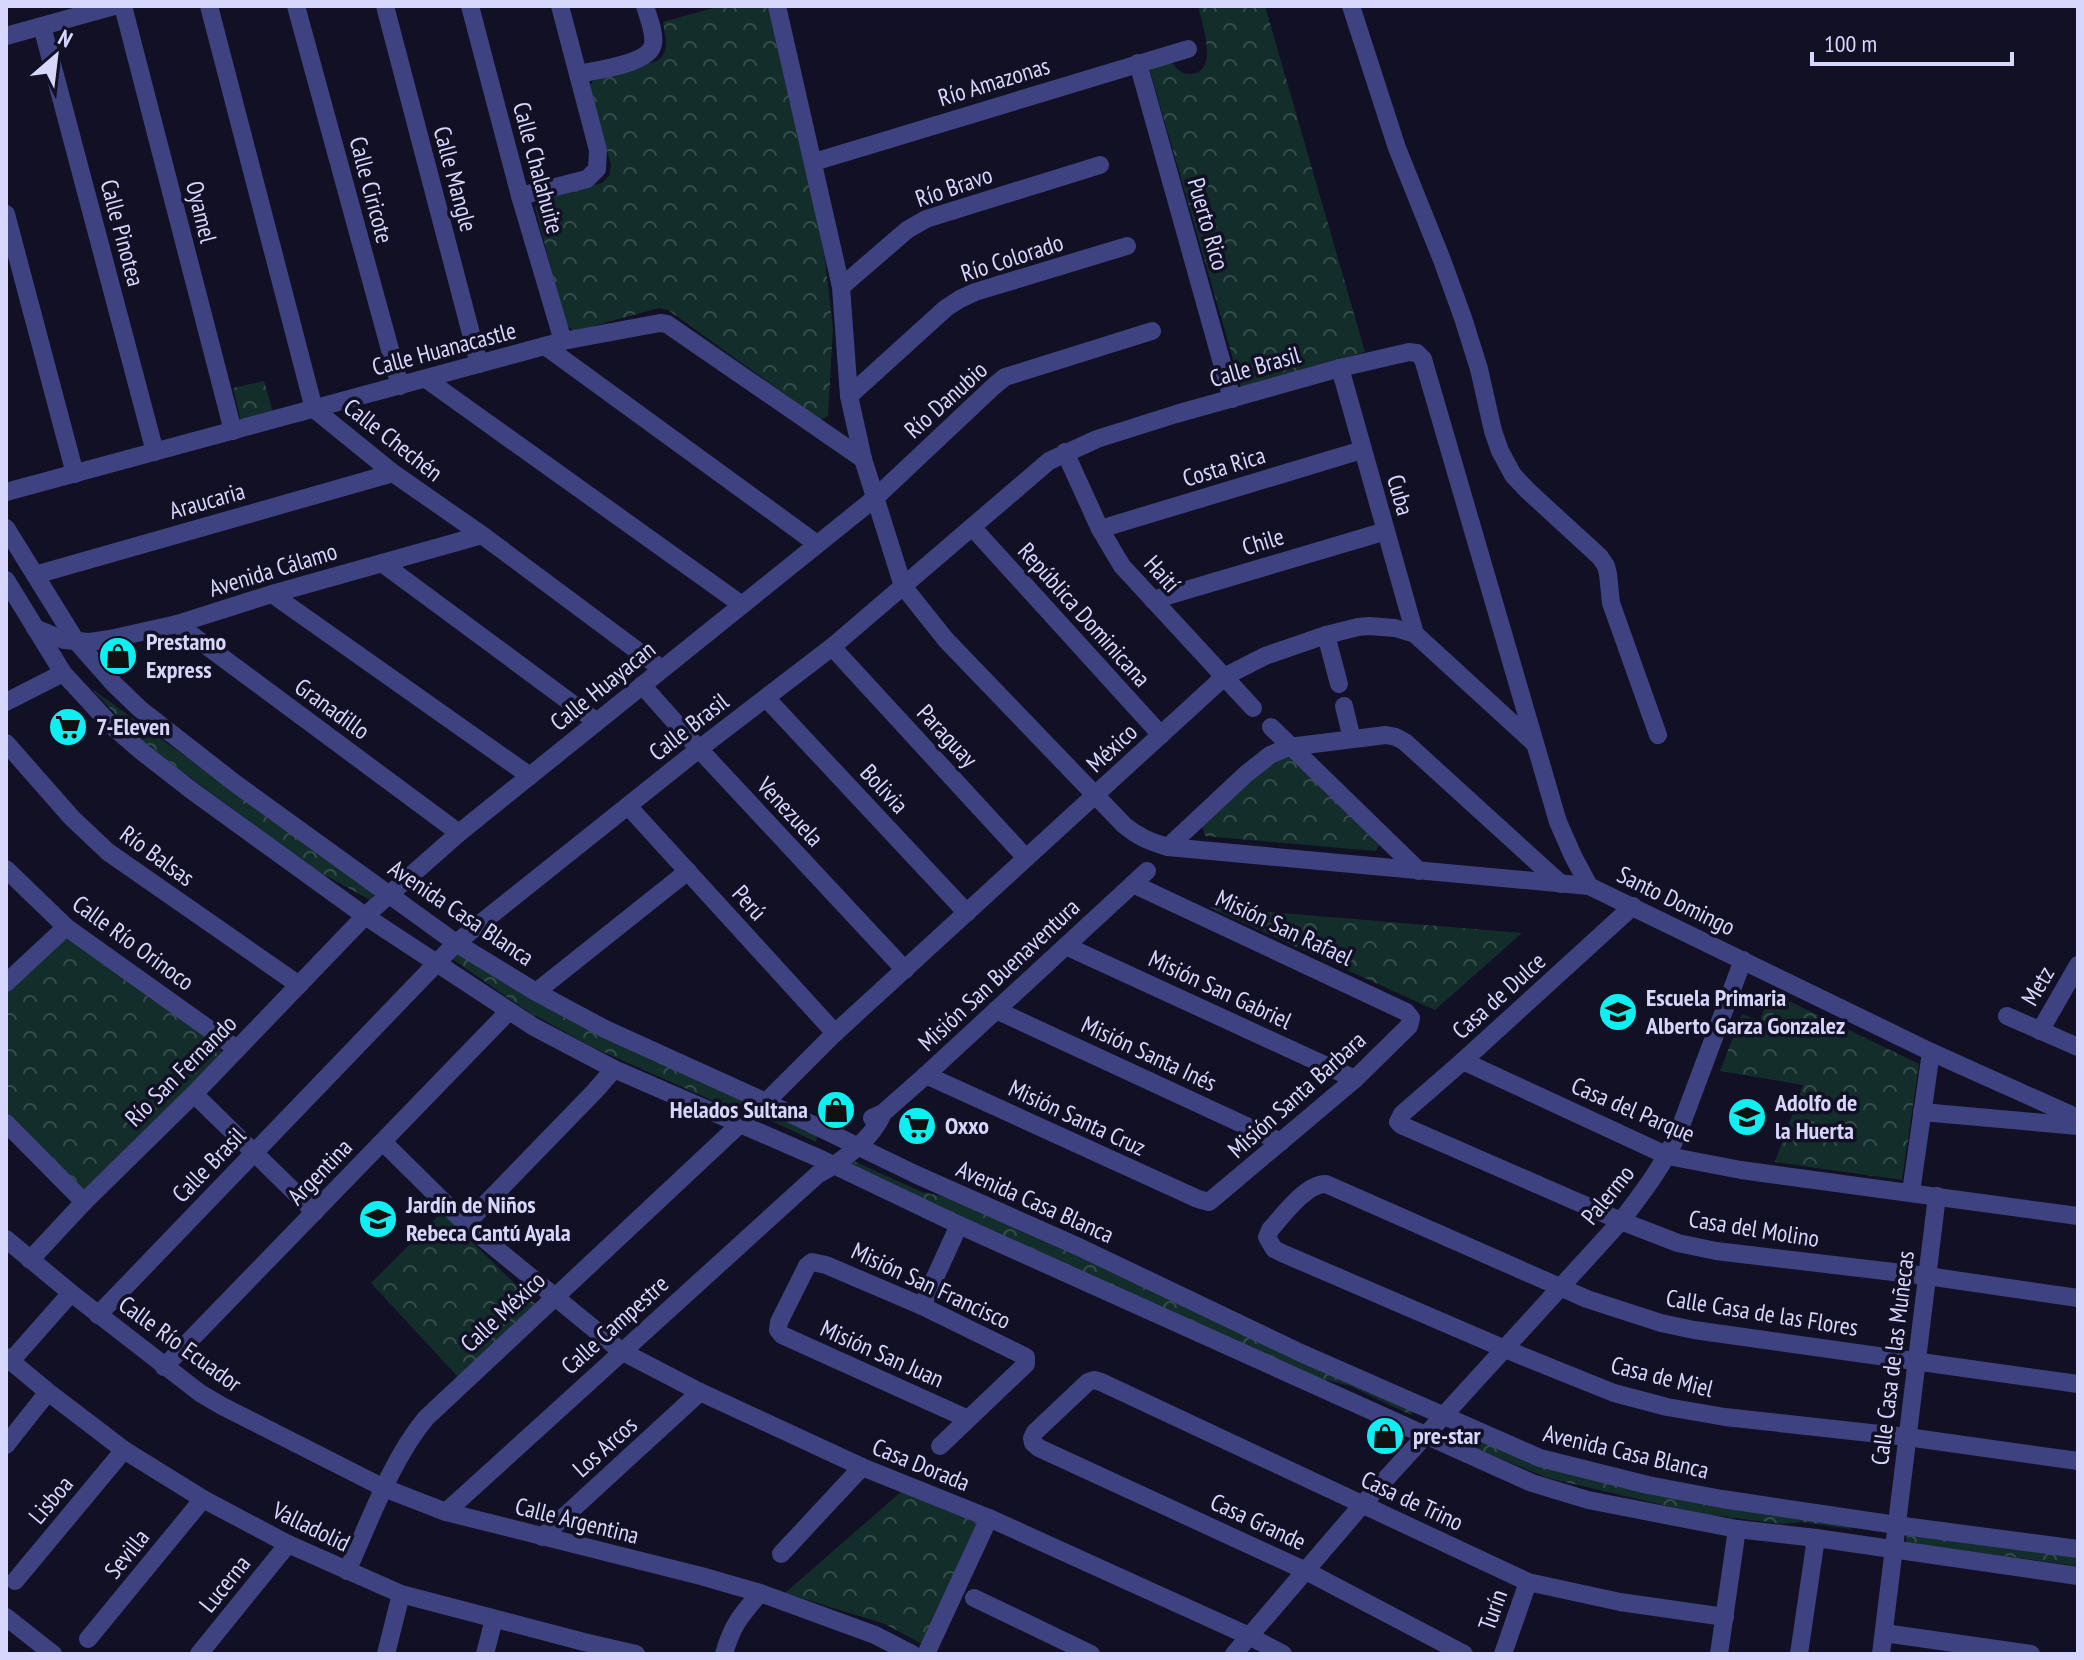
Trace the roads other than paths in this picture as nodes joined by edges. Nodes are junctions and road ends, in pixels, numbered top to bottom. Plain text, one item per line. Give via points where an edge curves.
1 (114, 6) edge
2 (123, 6) edge
3 (209, 6) edge
4 (296, 6) edge
5 (385, 6) edge
6 (470, 6) edge
7 (560, 6) edge
8 (645, 6) edge
9 (777, 6) edge
10 (1351, 6) edge
11 (42, 26) junction
12 (6, 36) edge
13 (1188, 49) dead end
14 (1138, 63) junction
15 (578, 74) junction
16 (814, 162) junction
17 (1100, 165) dead end
18 (520, 196) junction
19 (6, 214) edge
20 (1127, 246) dead end
21 (841, 287) junction
22 (1152, 331) dead end
23 (554, 344) junction
24 (1417, 353) joint
25 (479, 364) junction
26 (1340, 368) junction
27 (426, 379) junction
28 (400, 386) junction
29 (849, 396) junction
30 (1232, 399) junction
31 (314, 409) junction
32 (233, 431) junction
33 (1362, 450) junction
34 (155, 452) junction
35 (1065, 452) junction
36 (863, 459) junction
37 (393, 473) junction
38 (75, 474) junction
39 (6, 492) edge
40 (875, 498) junction
41 (972, 527) junction
42 (6, 528) edge
43 (1100, 529) junction
44 (1386, 531) junction
45 (482, 535) junction
46 (817, 544) junction
47 (382, 563) junction
48 (35, 575) junction
49 (6, 580) edge
50 (903, 586) junction
51 (272, 594) junction
52 (1153, 600) junction
53 (742, 605) junction
54 (177, 624) junction
55 (35, 628) junction
56 (1415, 634) junction
57 (1326, 635) junction
58 (76, 641) junction
59 (832, 647) junction
60 (662, 669) junction
61 (63, 673) junction
62 (1224, 677) junction
63 (114, 684) junction
64 (1339, 684) dead end
65 (642, 685) junction
66 (766, 698) junction
67 (6, 702) edge
68 (1344, 706) dead end
69 (1253, 708) dead end
70 (597, 722) junction
71 (1271, 727) dead end
72 (1161, 735) junction
73 (1658, 735) dead end
74 (1352, 739) junction
75 (6, 743) edge
76 (1535, 744) junction
77 (1289, 747) junction
78 (699, 749) junction
79 (530, 776) junction
80 (1096, 795) junction
81 (628, 806) junction
82 (459, 833) junction
83 (1168, 847) junction
84 (1026, 858) junction
85 (6, 869) edge
86 (688, 871) junction
87 (1419, 871) junction
88 (1140, 878) joint
89 (1561, 884) junction
90 (1589, 886) junction
91 (390, 895) junction
92 (1633, 906) junction
93 (967, 913) junction
94 (365, 916) junction
95 (66, 927) junction
96 (456, 943) junction
97 (1066, 946) junction
98 (1743, 960) junction
99 (437, 963) junction
100 (2078, 965) edge
101 (905, 970) junction
102 (6, 983) edge
103 (299, 985) junction
104 (536, 992) junction
105 (996, 1010) junction
106 (509, 1011) junction
107 (2007, 1016) dead end
108 (1411, 1018) joint
109 (2040, 1031) junction
110 (835, 1033) junction
111 (2078, 1047) edge
112 (237, 1049) junction
113 (1931, 1052) junction
114 (1463, 1061) junction
115 (614, 1069) junction
116 (926, 1075) junction
117 (1355, 1079) junction
118 (194, 1094) junction
119 (766, 1102) junction
120 (1922, 1112) junction
121 (2078, 1118) edge
122 (1398, 1122) joint
123 (6, 1123) edge
124 (740, 1124) junction
125 (2078, 1126) edge
126 (383, 1142) junction
127 (1281, 1142) junction
128 (850, 1144) junction
129 (254, 1152) junction
130 (1668, 1156) junction
131 (825, 1167) junction
132 (1911, 1192) junction
133 (1937, 1196) junction
134 (84, 1202) junction
135 (1209, 1202) joint
136 (315, 1212) junction
137 (2078, 1216) edge
138 (1621, 1221) junction
139 (466, 1224) junction
140 (959, 1225) junction
141 (1267, 1237) joint
142 (6, 1239) edge
143 (30, 1260) junction
144 (1927, 1276) junction
145 (1562, 1286) junction
146 (71, 1293) junction
147 (554, 1298) junction
148 (2078, 1298) edge
149 (922, 1306) junction
150 (98, 1315) junction
151 (778, 1330) joint
152 (1505, 1349) junction
153 (621, 1351) junction
154 (8, 1359) edge
155 (1916, 1360) junction
156 (164, 1367) junction
157 (2078, 1384) edge
158 (48, 1392) junction
159 (700, 1392) junction
160 (1441, 1416) junction
161 (968, 1419) junction
162 (1425, 1435) junction
163 (1907, 1437) junction
164 (1032, 1438) joint
165 (6, 1445) edge
166 (940, 1446) dead end
167 (124, 1450) junction
168 (2078, 1461) edge
169 (862, 1467) junction
170 (384, 1488) junction
171 (203, 1499) junction
172 (1362, 1505) junction
173 (446, 1512) junction
174 (989, 1518) junction
175 (1896, 1525) junction
176 (1737, 1529) junction
177 (542, 1537) junction
178 (1816, 1538) junction
179 (288, 1544) junction
180 (1893, 1549) junction
181 (2078, 1549) edge
182 (781, 1554) dead end
183 (347, 1571) junction
184 (1306, 1571) junction
185 (2078, 1576) edge
186 (15, 1581) dead end
187 (1528, 1582) junction
188 (760, 1593) junction
189 (401, 1594) junction
190 (974, 1598) dead end
191 (6, 1617) edge
192 (1725, 1617) junction
193 (494, 1619) junction
194 (1884, 1633) junction
195 (1249, 1636) junction
196 (88, 1639) dead end
197 (583, 1648) edge
198 (1963, 1649) edge
199 (53, 1654) edge
200 (199, 1654) edge
201 (386, 1654) edge
202 (485, 1654) edge
203 (636, 1654) edge
204 (724, 1654) edge
205 (912, 1654) edge
206 (926, 1654) edge
207 (1091, 1654) edge
208 (1234, 1654) edge
209 (1283, 1654) edge
210 (1464, 1654) edge
211 (1503, 1654) edge
212 (1719, 1654) edge
213 (1799, 1654) edge
214 (1881, 1654) edge
215 (2031, 1654) edge

1 - 11 street
2 - 32 street, Oyamel
3 - 31 street, Calle Chechén
4 - 28 street, Calle Ciricote
5 - 25 street, Calle Mangle
6 - 18 street, Calle Chalahuite
7 - 15 street
8 - 15 street via 653,43 646,55
9 - 16 street
10 - 73 street via 1397,148 1463,318 1500,451 1513,475 1606,566 1611,603
11 - 12 street
11 - 34 street, Calle Pinotea
13 - 14 street, Río Amazonas
14 - 16 street, Río Amazonas
14 - 30 street, Puerto Rico
15 - 18 street via 598,150 597,169 587,179
16 - 21 street
17 - 21 street, Río Bravo via 926,219
18 - 23 street, Calle Chalahuite
19 - 38 street
20 - 29 street, Río Colorado via 960,299
21 - 29 street
22 - 40 street, Río Danubio via 1005,377
23 - 25 street, Calle Huanacastle
23 - 36 street, Calle Huanacastle via 667,324
23 - 46 street
24 - 26 street, Calle Brasil
24 - 76 street, Santo Domingo via 1423,359
25 - 27 street, Calle Huanacastle
26 - 30 street, Calle Brasil
26 - 33 street, Cuba
27 - 28 street, Calle Huanacastle
27 - 53 street
28 - 31 street, Calle Huanacastle
29 - 36 street
30 - 35 street, Calle Brasil
31 - 32 street, Calle Huanacastle
31 - 37 street, Calle Chechén
32 - 34 street, Calle Huanacastle
33 - 43 street, Costa Rica
33 - 44 street, Cuba
34 - 38 street, Calle Huanacastle
35 - 41 street, Calle Brasil
35 - 43 street, Haití
36 - 40 street
37 - 45 street, Calle Chechén
37 - 48 street, Araucaria
38 - 39 street, Calle Huanacastle
40 - 46 street, Calle Huayacan
40 - 50 street
41 - 50 street, Calle Brasil
41 - 72 street, República Dominicana
42 - 48 street, Avenida Casa Blanca
43 - 52 street, Haití via 1122,566
44 - 52 street, Chile
44 - 56 street, Cuba
45 - 47 street, Avenida Cálamo
45 - 60 street, Calle Chechén
46 - 53 street, Calle Huayacan
47 - 51 street, Avenida Cálamo
47 - 70 street
48 - 58 street, Avenida Casa Blanca
49 - 55 street
50 - 59 street, Calle Brasil
50 - 80 street via 946,640
51 - 54 street, Avenida Cálamo
51 - 79 street
52 - 62 street, Haití
53 - 60 street, Calle Huayacan
54 - 58 street, Avenida Cálamo via 101,641
54 - 82 street, Granadillo
55 - 58 street
55 - 61 street
56 - 57 street, México via 1369,626
56 - 76 street
57 - 62 street, México
57 - 64 street
58 - 61 street
58 - 63 street, Avenida Casa Blanca
59 - 66 street, Calle Brasil
59 - 84 street, Paraguay
60 - 65 street, Calle Huayacan
61 - 63 street
61 - 67 street
61 - 94 street via 141,751
62 - 69 street, Haití
62 - 72 street, México
63 - 91 street, Avenida Casa Blanca via 172,736
65 - 70 street, Calle Huayacan
65 - 78 street, Venezuela
66 - 78 street, Calle Brasil
66 - 93 street, Bolivia
68 - 74 street
70 - 79 street, Calle Huayacan
71 - 77 street
72 - 80 street, México
74 - 77 street
74 - 89 street via 1386,735 1405,742
75 - 103 street, Río Balsas via 108,852
76 - 90 street, Santo Domingo via 1558,822
77 - 83 street via 1252,768
77 - 87 street
78 - 81 street, Calle Brasil
78 - 101 street, Venezuela
79 - 82 street, Calle Huayacan
80 - 83 street via 1135,835
80 - 84 street, México
81 - 86 street, Perú
81 - 96 street, Calle Brasil
82 - 91 street, Calle Huayacan
83 - 87 street
84 - 93 street, México
85 - 95 street, Calle Río Orinoco
86 - 104 street
86 - 110 street, Perú
87 - 89 street
88 - 97 street, Misión San Buenaventura
88 - 108 street, Misión San Rafael
89 - 90 street
90 - 92 street, Santo Domingo
91 - 94 street, Calle Huayacan
91 - 96 street, Avenida Casa Blanca
92 - 98 street, Santo Domingo
92 - 114 street, Casa de Dulce
93 - 101 street, México
94 - 99 street
94 - 103 street, Río San Fernando
95 - 102 street
95 - 112 street, Calle Río Orinoco
96 - 99 street, Calle Brasil
96 - 104 street, Avenida Casa Blanca
97 - 105 street, Misión San Buenaventura
97 - 117 street, Misión San Gabriel
98 - 113 street, Santo Domingo
98 - 130 street, Palermo
99 - 106 street
99 - 129 street, Calle Brasil
100 - 109 street, Metz
101 - 110 street, México
103 - 112 street, Río San Fernando
104 - 119 street, Avenida Casa Blanca
105 - 116 street, Misión San Buenaventura
105 - 127 street, Misión Santa Inés
106 - 115 street
106 - 126 street, Argentina
107 - 109 street
108 - 117 street, Misión Santa Barbara
109 - 111 street
110 - 119 street, México
112 - 118 street, Río San Fernando
113 - 120 street
113 - 121 street, Santo Domingo
114 - 122 street, Casa de Dulce
114 - 130 street, Casa del Parque
115 - 124 street
115 - 139 street
116 - 128 street, Misión San Buenaventura via 883,1113 877,1126
116 - 135 street, Misión Santa Cruz
117 - 127 street, Misión Santa Barbara
118 - 129 street
118 - 134 street, Río San Fernando
119 - 128 street, Avenida Casa Blanca
120 - 125 street
120 - 132 street
122 - 138 street, Casa del Molino
123 - 134 street
124 - 131 street
124 - 147 street, Calle México
126 - 136 street, Argentina
126 - 139 street, Casa Dorada
127 - 135 street, Misión Santa Barbara
128 - 131 street, Calle Campestre
128 - 160 street, Avenida Casa Blanca
129 - 136 street
129 - 150 street, Calle Brasil
130 - 132 street, Casa del Parque
130 - 138 street, Palermo
131 - 140 street
131 - 153 street, Calle Campestre
132 - 133 street, Casa del Parque
133 - 137 street, Casa del Parque
133 - 144 street, Calle Casa de las Muñecas
134 - 143 street, Río San Fernando
136 - 156 street, Argentina
138 - 144 street, Casa del Molino via 1716,1251
138 - 145 street, Palermo
139 - 147 street, Casa Dorada
140 - 149 street
140 - 162 street
141 - 145 street, Calle Casa de las Flores via 1310,1188 1321,1183
141 - 152 street, Casa de Miel via 1282,1253
142 - 143 street, Calle Río Ecuador
143 - 146 street, Calle Río Ecuador
144 - 148 street, Casa del Molino
144 - 155 street, Calle Casa de las Muñecas
145 - 152 street, Palermo
145 - 155 street, Calle Casa de las Flores via 1615,1309 1679,1327
146 - 150 street, Calle Río Ecuador
146 - 154 street
147 - 153 street, Casa Dorada
147 - 170 street, Calle México via 426,1418
149 - 151 street, Misión San Francisco via 812,1262 803,1271
149 - 161 street, Misión San Francisco via 1028,1359
150 - 156 street, Calle Río Ecuador
151 - 161 street, Misión San Juan
152 - 160 street, Palermo
152 - 163 street, Casa de Miel via 1614,1393 1667,1407
153 - 159 street, Casa Dorada
153 - 173 street, Calle Campestre
154 - 158 street, Valladolid
155 - 157 street, Calle Casa de las Flores
155 - 163 street, Calle Casa de las Muñecas
156 - 170 street, Calle Río Ecuador via 222,1406
158 - 165 street
158 - 167 street, Valladolid
159 - 169 street, Casa Dorada
159 - 177 street, Los Arcos
160 - 162 street, Palermo
160 - 175 street, Avenida Casa Blanca via 1556,1464 1722,1499
161 - 166 street
162 - 172 street, Palermo
162 - 176 street via 1557,1492
163 - 168 street, Casa de Miel
163 - 175 street, Calle Casa de las Muñecas
164 - 172 street, Casa de Trino via 1094,1380
164 - 184 street, Casa Grande via 1039,1448
167 - 171 street, Valladolid
167 - 186 street, Lisboa
169 - 174 street, Casa Dorada
169 - 182 street
170 - 173 street, Calle Argentina
170 - 183 street, Calle México
171 - 179 street, Valladolid
171 - 196 street, Sevilla
172 - 184 street, Palermo
172 - 187 street, Casa de Trino
173 - 177 street, Calle Argentina
174 - 195 street, Casa Dorada
174 - 206 street
175 - 180 street, Calle Casa de las Muñecas
175 - 181 street, Avenida Casa Blanca
176 - 178 street
176 - 192 street
177 - 188 street, Calle Argentina
178 - 180 street
178 - 213 street
179 - 183 street, Valladolid
179 - 200 street, Lucerna
180 - 185 street
180 - 194 street, Calle Casa de las Muñecas
183 - 189 street, Valladolid
184 - 195 street, Palermo
184 - 210 street, Casa Grande
187 - 192 street, Casa de Trino
187 - 211 street, Turín
188 - 204 street via 737,1620
188 - 205 street, Calle Argentina
189 - 193 street, Valladolid
189 - 201 street
190 - 207 street
191 - 199 street
192 - 212 street
193 - 197 street, Valladolid
193 - 202 street
194 - 198 street
194 - 214 street, Calle Casa de las Muñecas
195 - 208 street, Palermo
195 - 209 street, Casa Dorada
197 - 203 street, Valladolid
198 - 215 street

